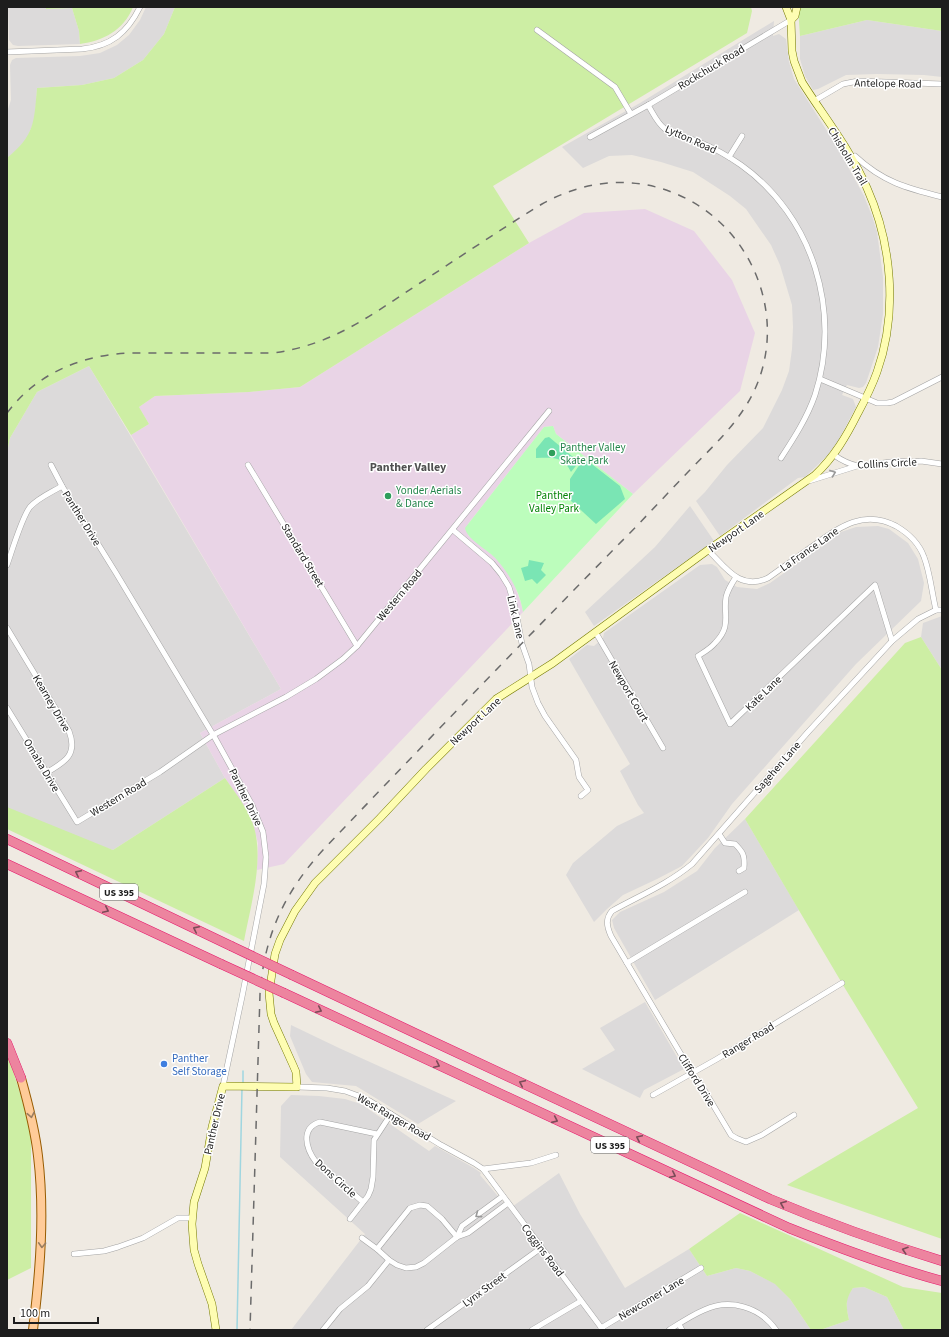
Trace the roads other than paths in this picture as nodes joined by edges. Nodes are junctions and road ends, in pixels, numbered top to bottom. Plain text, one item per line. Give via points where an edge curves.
1 (140, 7) edge
2 (786, 7) edge
3 (797, 7) edge
4 (791, 20) junction
5 (537, 30) dead end
6 (7, 52) edge
7 (942, 84) edge
8 (814, 101) junction
9 (648, 104) junction
10 (631, 114) junction
11 (742, 136) dead end
12 (590, 137) dead end
13 (729, 157) junction
14 (852, 159) junction
15 (942, 197) edge
16 (942, 377) edge
17 (820, 379) junction
18 (866, 397) junction
19 (549, 411) dead end
20 (834, 455) junction
21 (781, 458) dead end
22 (942, 464) edge
23 (51, 465) dead end
24 (248, 465) dead end
25 (858, 466) junction
26 (808, 481) junction
27 (62, 486) junction
28 (453, 530) junction
29 (708, 550) junction
30 (7, 565) edge
31 (736, 577) junction
32 (936, 610) junction
33 (942, 610) edge
34 (7, 628) edge
35 (596, 633) junction
36 (892, 642) junction
37 (357, 646) junction
38 (532, 677) junction
39 (7, 708) edge
40 (213, 735) junction
41 (663, 748) dead end
42 (46, 773) junction
43 (581, 796) dead end
44 (76, 822) joint
45 (719, 834) junction
46 (7, 838) edge
47 (7, 864) edge
48 (739, 871) dead end
49 (745, 892) dead end
50 (607, 918) joint
51 (627, 963) junction
52 (842, 983) dead end
53 (7, 1043) edge
54 (692, 1073) junction
55 (21, 1078) joint
56 (223, 1086) junction
57 (297, 1087) junction
58 (653, 1095) dead end
59 (391, 1114) junction
60 (794, 1115) dead end
61 (377, 1134) junction
62 (556, 1155) dead end
63 (483, 1169) junction
64 (503, 1196) junction
65 (363, 1202) junction
66 (508, 1203) junction
67 (192, 1218) junction
68 (350, 1219) dead end
69 (457, 1237) junction
70 (362, 1238) dead end
71 (541, 1248) junction
72 (377, 1249) junction
73 (74, 1254) dead end
74 (389, 1260) junction
75 (942, 1261) edge
76 (701, 1268) dead end
77 (942, 1281) edge
78 (581, 1301) junction
79 (679, 1324) junction
80 (602, 1329) edge
81 (33, 1330) edge
82 (216, 1330) edge
83 (323, 1330) edge
84 (427, 1330) edge
85 (532, 1330) edge
86 (668, 1330) edge
87 (682, 1330) edge
88 (776, 1330) edge

1 - 6 street via 122,34 103,45 82,49
2 - 4 street
3 - 4 street via 796,16
4 - 8 street, Chisholm Trail via 794,61 802,82
4 - 9 street, Rockchuck Road
5 - 10 street via 615,87
7 - 8 street, Antelope Road via 858,81 843,84
8 - 14 street, Chisholm Trail
9 - 10 street, Rockchuck Road
9 - 13 street, Lytton Road via 665,129
10 - 12 street, Rockchuck Road
11 - 13 street
13 - 17 street, Lytton Road via 757,178 780,202 800,232 810,253 819,280 824,312 825,346
14 - 15 street via 855,156 877,174 901,186
14 - 18 street, Chisholm Trail via 867,188 880,223 889,278 886,335 877,372
16 - 18 street via 887,403 877,403
17 - 18 street
17 - 21 street, Lytton Road via 802,425
18 - 20 street, Chisholm Trail
19 - 28 street, Western Road
20 - 25 street, Collins Circle
20 - 26 street, Newport Lane
22 - 25 street, Collins Circle via 899,460
23 - 27 street, Panther Drive
24 - 37 street, Standard Street
26 -> 25 street
26 - 29 street, Newport Lane
27 - 30 street via 30,507
27 - 40 street, Panther Drive
28 - 37 street, Western Road
28 - 38 street, Link Lane via 492,563 505,581 514,602 522,644
29 - 31 street
29 - 35 street, Newport Lane
31 - 32 street, La France Lane via 750,582 763,580 841,526 858,520 876,520 893,524 915,541 924,558
31 - 36 street, Kate Lane via 726,597 727,616 724,631 715,644 698,656 730,724 875,585
32 - 33 street, Sagehen Lane
32 - 36 street, Sagehen Lane via 918,619
34 - 42 street, Kearney Drive via 71,737 73,747 69,756 64,763
35 - 38 street, Newport Lane
35 - 41 street, Newport Court
36 - 45 street, Sagehen Lane via 808,732
37 - 40 street, Western Road via 316,679
38 - 43 street, Link Lane via 532,687 545,716 576,760 579,777 588,790
38 - 57 street, Newport Lane via 496,699 460,734 314,883 288,923 275,954 269,992 271,1014 296,1072
39 - 42 street, Omaha Drive
40 - 44 street, Western Road via 160,772
40 - 56 street, Panther Drive via 257,815 266,857 261,897
42 - 44 street, Omaha Drive
45 - 48 street via 725,843 735,844 742,851 745,859 744,868
45 - 50 street, Sagehen Lane via 684,871 612,911
75 -> 46 highway, US 395, bridge via 855,1233 770,1199
47 -> 77 highway, US 395, bridge via 789,1228 860,1256
49 - 51 street
50 - 51 street, Clifford Drive via 609,932
51 - 54 street, Clifford Drive
52 - 54 street, Ranger Road
53 - 55 highway
54 - 58 street, Ranger Road
54 - 60 street, Clifford Drive via 731,1135 742,1141 746,1142 762,1135
55 -> 81 main road via 38,1154 42,1197 42,1248
56 - 57 street, West Ranger Road
56 - 67 street, Panther Drive
57 - 59 street, West Ranger Road via 345,1091
59 - 61 street
59 - 63 street, West Ranger Road
61 - 65 street via 374,1140 371,1189
61 - 65 street, Dons Circle via 320,1122 309,1130 306,1139 310,1154 316,1162
62 - 63 street via 531,1163
63 - 64 street, Coggins Road
64 - 66 street, Coggins Road
64 -> 69 street via 462,1226
65 - 68 street
66 - 69 street via 468,1233
66 - 71 street, Coggins Road
67 - 73 street via 178,1218 143,1238 118,1247
67 - 82 street, Panther Drive via 194,1250 212,1304
69 - 72 street via 427,1206 420,1205 410,1208
69 - 74 street via 424,1264 406,1268
70 - 72 street
71 - 78 street, Coggins Road
71 - 84 street, Lynx Street
72 - 74 street
74 - 83 street via 368,1286 340,1309
76 - 80 street, Newcomer Lane
78 - 80 street, Coggins Road
78 - 85 street
79 - 86 street
79 - 87 street
79 - 88 street via 713,1306 731,1304 757,1312

